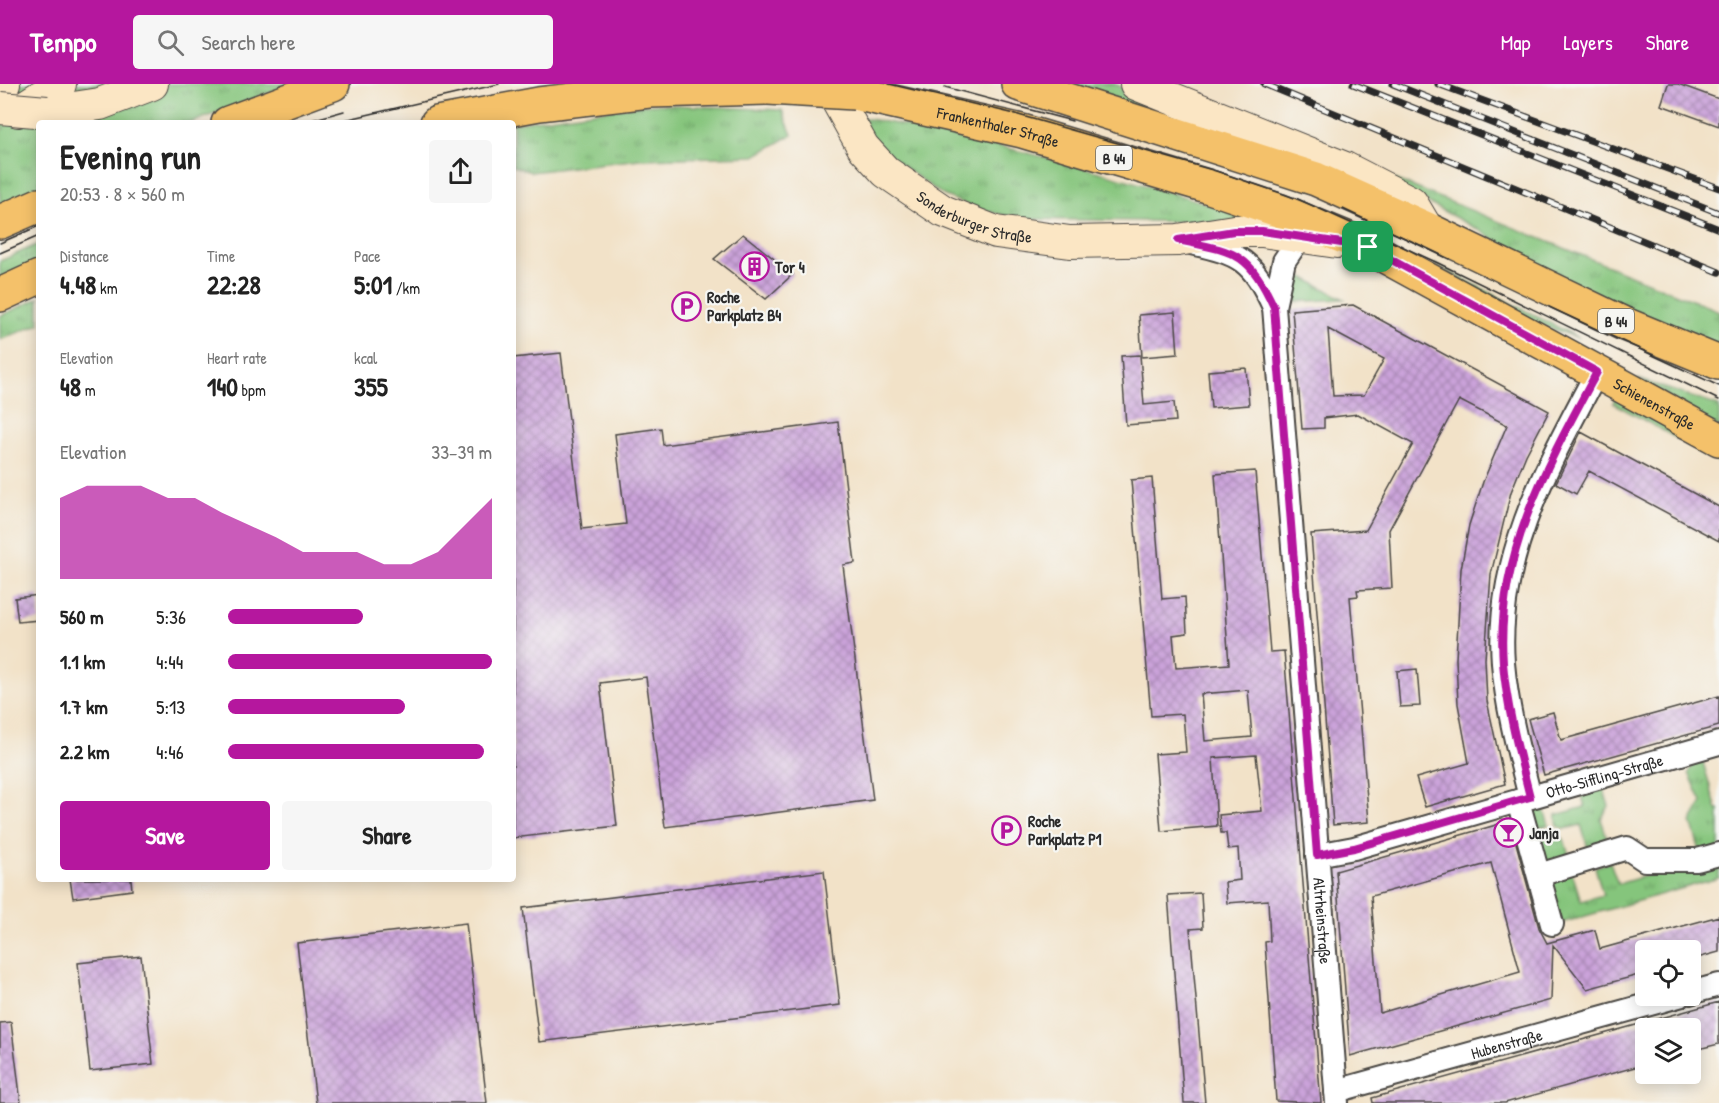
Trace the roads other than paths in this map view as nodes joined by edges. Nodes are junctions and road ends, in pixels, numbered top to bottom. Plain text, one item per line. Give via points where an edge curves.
1 (4, 84) edge
2 (60, 84) edge
3 (152, 84) edge
4 (333, 84) edge
5 (1018, 84) edge
6 (1136, 84) edge
7 (0, 87) edge
8 (841, 88) edge
9 (0, 108) edge
10 (236, 120) edge
11 (453, 120) edge
12 (0, 123) edge
13 (36, 206) edge
14 (0, 222) edge
15 (1427, 229) junction
16 (1262, 231) joint
17 (1301, 236) junction
18 (1178, 240) junction
19 (1368, 247) junction
20 (1244, 261) joint
21 (36, 278) edge
22 (0, 295) edge
23 (1274, 307) junction
24 (1719, 363) edge
25 (1597, 372) junction
26 (1719, 439) edge
27 (1719, 743) edge
28 (1524, 799) junction
29 (1719, 854) edge
30 (1317, 855) junction
31 (1539, 875) junction
32 (1552, 924) dead end
33 (1719, 985) edge
34 (1701, 990) edge
35 (1644, 1006) edge
36 (1336, 1097) edge

1 - 7 street
2 - 12 street
3 - 9 street, bridge via 100,104 47,112
4 - 10 main road
5 - 15 main road, B 44 via 1316,179
6 - 15 street via 1345,168 1411,202
8 - 11 main road, Frankenthaler Straße / B 44, bridge via 649,91 539,104
8 - 18 street, Sonderburger Straße via 863,147 886,172 943,211 973,225 1070,242
8 - 19 main road, Frankenthaler Straße / B 44 via 1022,131 1207,186
13 - 14 main road
15 - 24 main road, B 44 via 1622,323
16 - 17 street, Schienenstraße
16 - 18 street, Sonderburger Straße
17 - 19 street, Schienenstraße
17 - 23 street, Altrheinstraße via 1284,261
18 - 20 street, Sonderburger Straße via 1225,250
19 - 25 main road, Schienenstraße / B 44
20 - 23 street, Altrheinstraße via 1262,280
21 - 22 main road
23 - 30 street, Altrheinstraße
25 - 26 main road, Schienenstraße / B 44
25 - 28 street via 1529,507 1506,602 1503,660
27 - 28 street, Otto-Siffling-Straße
28 - 30 street, Otto-Siffling-Straße
28 - 31 street
29 - 31 street via 1696,860 1645,860 1627,848
30 - 36 street, Altrheinstraße
31 - 32 street
33 - 34 street
35 - 36 street, Hubenstraße

